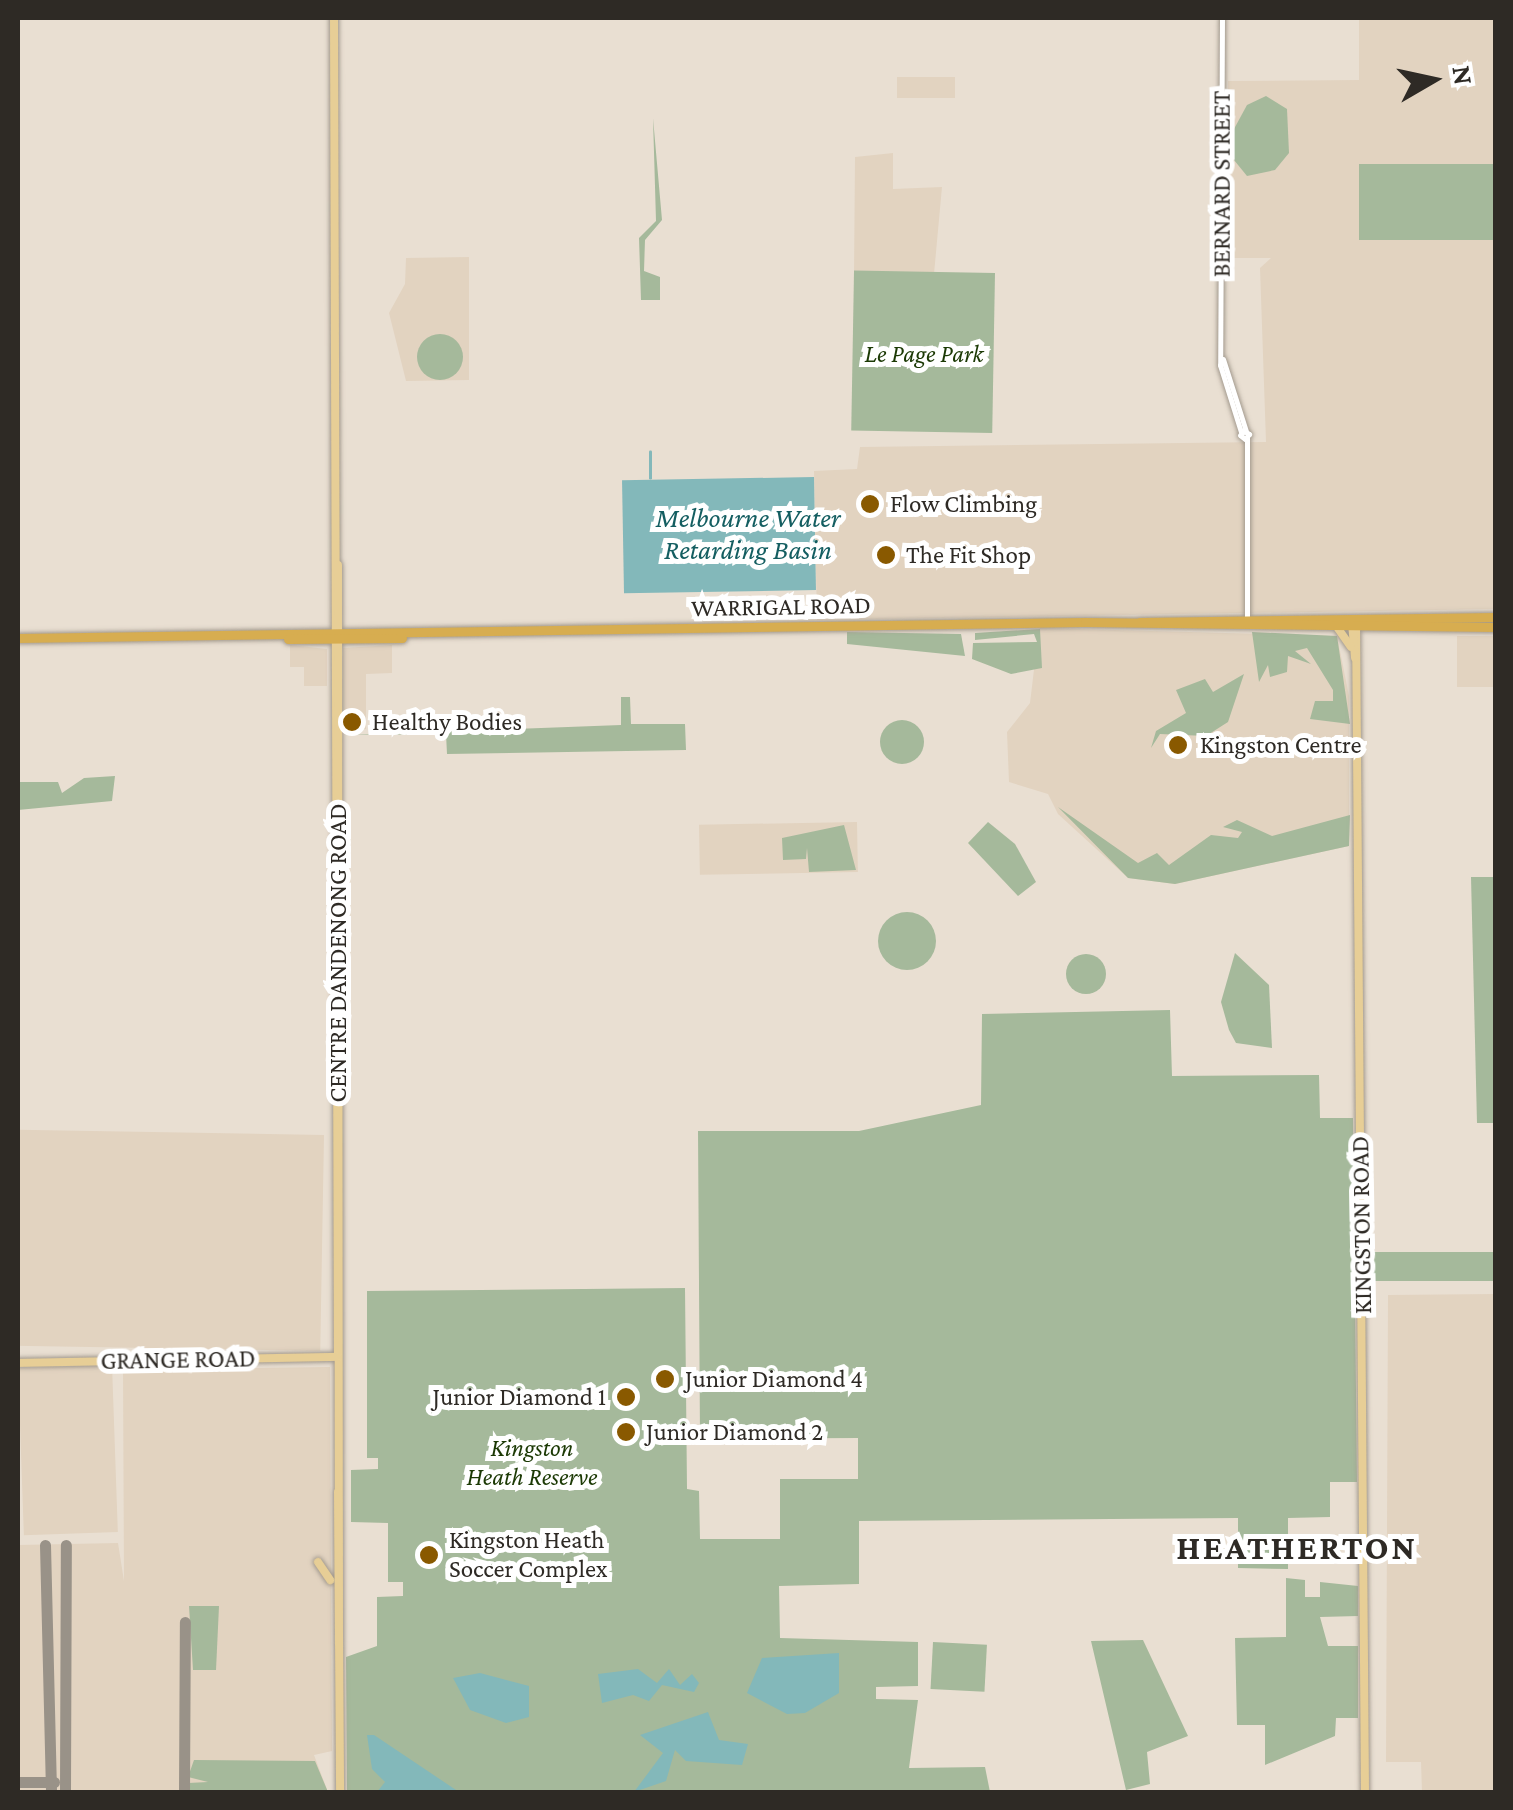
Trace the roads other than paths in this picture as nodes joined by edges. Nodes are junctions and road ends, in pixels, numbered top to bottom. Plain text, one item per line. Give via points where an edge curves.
1 (334, 18) edge
2 (1222, 18) edge
3 (1496, 617) edge
4 (1247, 622) junction
5 (1355, 623) junction
6 (1376, 626) junction
7 (1496, 626) edge
8 (1337, 627) junction
9 (336, 636) junction
10 (18, 638) edge
11 (1357, 638) junction
12 (1351, 647) junction
13 (1355, 658) junction
14 (338, 1357) junction
15 (18, 1363) edge
16 (337, 1490) junction
17 (333, 1550) junction
18 (334, 1588) junction
19 (339, 1644) junction
20 (340, 1792) edge
21 (1366, 1792) edge

1 - 9 main road, CENTRE DANDENONG ROAD
2 - 4 street, BERNARD STREET via 1222,352 1245,435
3 - 5 highway, WARRIGAL ROAD
4 - 5 highway, WARRIGAL ROAD
4 - 8 highway, WARRIGAL ROAD
4 - 9 highway, WARRIGAL ROAD
5 - 6 highway, WARRIGAL ROAD
5 - 8 highway, WARRIGAL ROAD
5 - 11 main road, KINGSTON ROAD
5 - 12 main road, KINGSTON ROAD
6 - 7 highway, WARRIGAL ROAD
6 - 11 main road
8 - 12 main road
9 - 10 highway, WARRIGAL ROAD
9 - 14 main road, CENTRE DANDENONG ROAD
11 - 13 main road, KINGSTON ROAD
12 - 13 main road, KINGSTON ROAD
13 - 21 main road, KINGSTON ROAD
14 - 15 main road, GRANGE ROAD
14 - 16 main road, CENTRE DANDENONG ROAD
16 - 17 main road, CENTRE DANDENONG ROAD
16 - 19 main road, CENTRE DANDENONG ROAD
17 - 18 main road, CENTRE DANDENONG ROAD
17 - 18 main road via 315,1562
18 - 19 main road, CENTRE DANDENONG ROAD
19 - 20 main road, CENTRE DANDENONG ROAD

